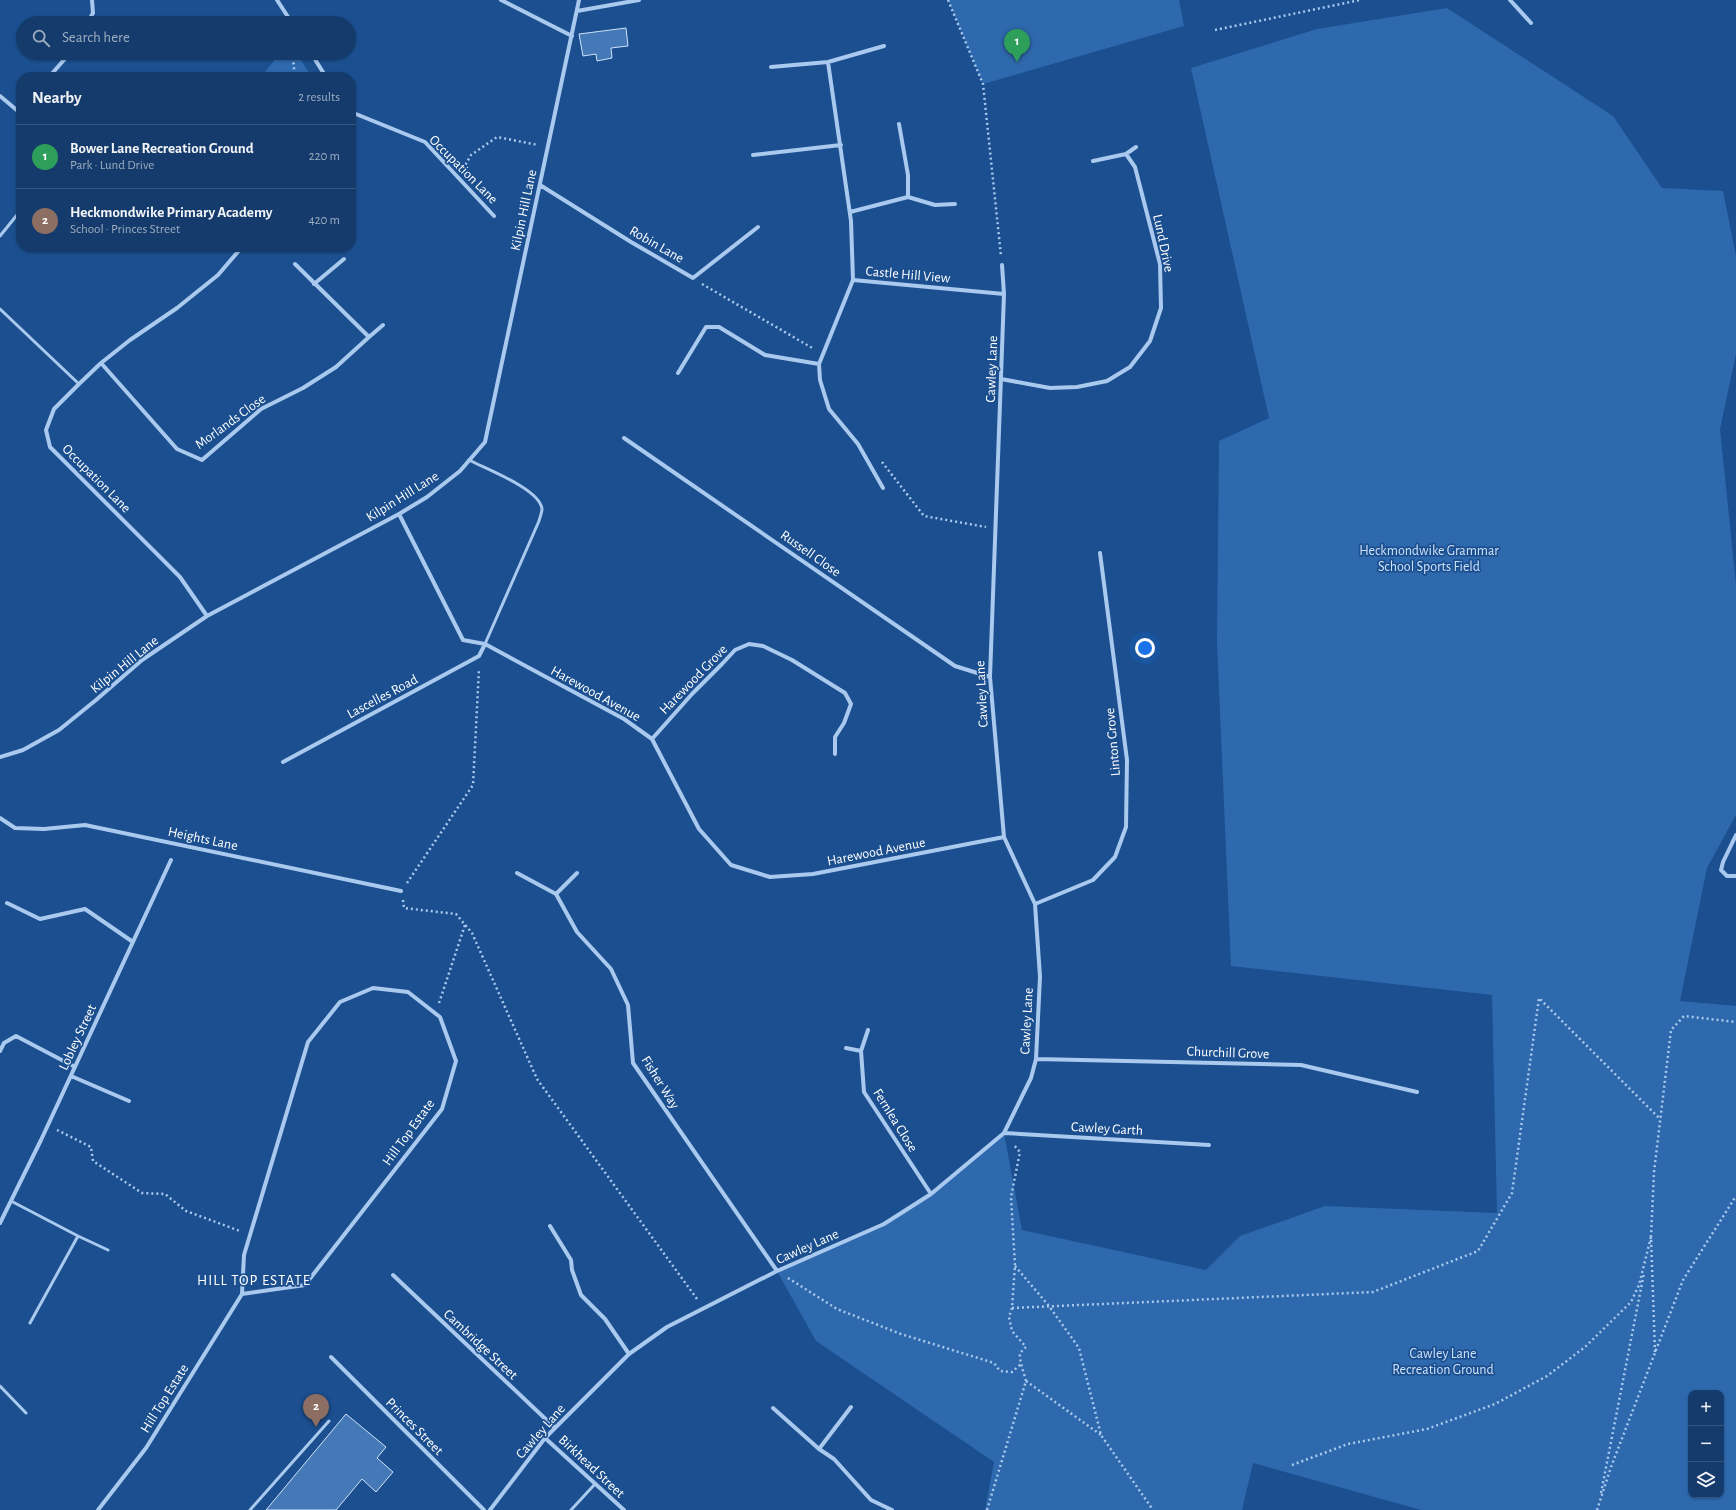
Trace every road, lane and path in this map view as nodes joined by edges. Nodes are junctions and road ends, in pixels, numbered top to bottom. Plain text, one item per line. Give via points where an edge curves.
1 (92, 0) edge
2 (277, 0) edge
3 (501, 0) edge
4 (579, 0) edge
5 (639, 0) edge
6 (948, 0) edge
7 (1360, 0) edge
8 (1510, 0) edge
9 (577, 11) junction
10 (91, 16) edge
11 (287, 16) edge
12 (1531, 23) dead end
13 (1215, 30) dead end
14 (572, 36) junction
15 (884, 46) dead end
16 (64, 60) edge
17 (292, 60) edge
18 (315, 60) edge
19 (828, 62) junction
20 (771, 68) dead end
21 (53, 72) edge
22 (294, 72) edge
23 (323, 72) edge
24 (0, 96) edge
25 (16, 109) edge
26 (356, 114) edge
27 (899, 124) dead end
28 (841, 145) junction
29 (548, 146) junction
30 (1136, 147) dead end
31 (1126, 154) junction
32 (753, 155) dead end
33 (1092, 161) dead end
34 (458, 178) junction
35 (540, 185) junction
36 (908, 197) junction
37 (955, 204) dead end
38 (850, 212) junction
39 (16, 216) edge
40 (494, 216) dead end
41 (758, 227) dead end
42 (0, 236) edge
43 (238, 252) edge
44 (344, 259) dead end
45 (294, 264) dead end
46 (1002, 265) joint
47 (693, 278) junction
48 (853, 280) junction
49 (314, 284) junction
50 (1004, 294) junction
51 (0, 309) edge
52 (383, 324) dead end
53 (369, 337) junction
54 (823, 354) junction
55 (101, 362) junction
56 (819, 364) junction
57 (678, 373) dead end
58 (1001, 379) junction
59 (79, 384) junction
60 (624, 438) dead end
61 (469, 460) junction
62 (882, 460) dead end
63 (883, 488) dead end
64 (399, 514) junction
65 (995, 529) junction
66 (1100, 553) dead end
67 (207, 616) junction
68 (484, 644) junction
69 (479, 656) junction
70 (990, 677) junction
71 (652, 739) junction
72 (834, 754) dead end
73 (0, 756) edge
74 (283, 762) dead end
75 (0, 818) edge
76 (1736, 835) edge
77 (1004, 837) junction
78 (171, 860) dead end
79 (517, 873) dead end
80 (577, 873) dead end
81 (1736, 876) edge
82 (401, 892) junction
83 (556, 894) junction
84 (7, 903) dead end
85 (1035, 904) junction
86 (465, 925) junction
87 (133, 942) junction
88 (436, 1013) junction
89 (1736, 1022) edge
90 (868, 1030) dead end
91 (846, 1048) dead end
92 (0, 1051) edge
93 (861, 1051) junction
94 (1036, 1059) junction
95 (75, 1067) junction
96 (70, 1076) junction
97 (1417, 1092) dead end
98 (129, 1101) dead end
99 (1660, 1118) junction
100 (48, 1126) junction
101 (1004, 1133) junction
102 (1209, 1145) dead end
103 (931, 1194) junction
104 (1736, 1196) edge
105 (11, 1201) junction
106 (0, 1223) edge
107 (550, 1226) dead end
108 (250, 1235) junction
109 (78, 1236) junction
110 (1651, 1237) junction
111 (108, 1250) dead end
112 (1015, 1265) junction
113 (777, 1271) junction
114 (393, 1275) dead end
115 (242, 1294) junction
116 (1049, 1306) junction
117 (704, 1308) junction
118 (1012, 1308) junction
119 (30, 1323) dead end
120 (1655, 1352) junction
121 (629, 1354) junction
122 (331, 1357) dead end
123 (1022, 1363) junction
124 (1026, 1381) junction
125 (0, 1386) edge
126 (851, 1407) dead end
127 (773, 1408) dead end
128 (26, 1413) dead end
129 (330, 1421) dead end
130 (555, 1428) junction
131 (1101, 1435) junction
132 (545, 1438) junction
133 (819, 1449) junction
134 (1292, 1466) dead end
135 (595, 1484) junction
136 (1599, 1504) junction
137 (98, 1510) edge
138 (250, 1510) edge
139 (484, 1510) edge
140 (490, 1510) edge
141 (571, 1510) edge
142 (624, 1510) edge
143 (892, 1510) edge
144 (987, 1510) edge
145 (1153, 1510) edge
146 (1597, 1510) edge

1 - 10 street
2 - 11 street
3 - 14 street
4 - 9 street, Kilpin Hill Lane
5 - 9 street
6 - 46 path via 983,84
7 - 13 path
8 - 12 street
9 - 14 street, Kilpin Hill Lane
14 - 29 street, Kilpin Hill Lane
15 - 19 street
16 - 21 street
17 - 22 path
18 - 23 street
19 - 20 street
19 - 28 street, Castle Hill View
24 - 25 street
26 - 34 street, Occupation Lane via 425,142
27 - 36 street via 908,175
28 - 32 street
28 - 38 street, Castle Hill View
29 - 34 path via 497,137 471,155
29 - 35 street, Kilpin Hill Lane
30 - 31 street
31 - 33 street
31 - 58 street, Lund Drive via 1135,167 1160,264 1161,308 1150,341 1130,367 1107,381 1078,387 1050,388
34 - 40 street, Occupation Lane
35 - 47 street, Robin Lane
35 - 61 street, Kilpin Hill Lane via 485,442
36 - 37 street via 936,205
36 - 38 street
38 - 48 street, Castle Hill View
39 - 42 lane
41 - 47 street, Robin Lane
43 - 55 street, Occupation Lane via 218,275 177,308
44 - 49 street
45 - 49 street
46 - 50 street, Cawley Lane
47 - 54 path
48 - 50 street, Castle Hill View
48 - 54 street
49 - 53 street
50 - 58 street, Cawley Lane
51 - 59 lane
52 - 53 street, Morlands Close
53 - 55 street, Morlands Close via 336,367 303,388 261,409 202,460 177,449
54 - 56 street
55 - 59 street, Occupation Lane
56 - 57 street via 765,355 719,327 706,327
56 - 63 street via 820,380 829,409 858,444
58 - 65 street, Cawley Lane
59 - 67 street, Occupation Lane via 54,409 46,430 50,447 180,577
60 - 70 street, Russell Close via 955,666
61 - 64 street, Kilpin Hill Lane via 460,471 427,497
61 - 68 lane via 528,490 538,500 542,509
62 - 65 path via 924,516
64 - 67 street, Kilpin Hill Lane
64 - 68 street, Harewood Avenue via 463,640
65 - 70 street, Cawley Lane
66 - 85 street, Linton Grove via 1127,760 1126,828 1115,857 1093,880
67 - 73 street, Kilpin Hill Lane via 142,660 59,730 23,750
68 - 69 street
68 - 71 street, Harewood Avenue via 624,719
69 - 74 street, Lascelles Road
69 - 82 path via 473,785
70 - 77 street, Cawley Lane
71 - 72 street, Harewood Grove via 735,650 749,644 763,646 792,660 845,693 851,704 835,737
71 - 77 street, Harewood Avenue via 699,829 730,865 770,877 813,874
75 - 82 street, Heights Lane via 15,828 44,829 85,825
76 - 81 street via 1721,870 1727,876
77 - 85 street, Cawley Lane
78 - 87 street, Lobley Street
79 - 83 street
80 - 83 street
82 - 86 path via 404,908 456,914
83 - 113 street, Fisher Way via 577,932 611,969 628,1005 633,1064
84 - 87 street via 40,919 85,908
85 - 94 street, Cawley Lane via 1040,977
86 - 88 path
86 - 117 path via 472,932 537,1079
87 - 95 street, Lobley Street
88 - 108 street, Hill Top Estate via 408,992 373,988 340,1002 308,1042
88 - 115 street, Hill Top Estate via 440,1017 456,1061 442,1109 305,1285
89 - 99 path via 1684,1016 1671,1030
90 - 93 street, Fernlea Close
91 - 93 street
92 - 95 street via 4,1043 16,1036
93 - 103 street, Fernlea Close via 864,1092
94 - 97 street, Churchill Grove via 1301,1065
94 - 101 street, Cawley Lane via 1030,1078
95 - 96 street, Lobley Street
96 - 98 street
96 - 100 street, Lobley Street
99 - 110 path
99 - 116 path via 1539,998 1512,1193 1478,1251 1373,1292
100 - 105 street, Lobley Street
100 - 108 path via 91,1147 93,1161 142,1193 165,1194 186,1211
101 - 102 street, Cawley Garth
101 - 103 street, Cawley Lane
101 - 112 path via 1020,1152 1011,1197
103 - 113 street, Cawley Lane via 884,1224
104 - 120 path via 1683,1280
105 - 106 street, Lobley Street
105 - 109 lane
107 - 121 street via 571,1260 581,1295 605,1319
108 - 115 street, Hill Top Estate via 244,1255
109 - 111 lane
109 - 119 lane
110 - 120 path
110 - 134 path via 1639,1285 1631,1302 1585,1347 1547,1376 1495,1404 1427,1430 1348,1444
110 - 136 path
112 - 116 path
112 - 118 path
113 - 117 street, Cawley Lane
113 - 123 path via 838,1310 901,1334 994,1363 1000,1370 1012,1372
114 - 130 street, Cambridge Street
115 - 137 street, Hill Top Estate via 146,1448
116 - 118 path
116 - 131 path via 1079,1348
117 - 121 street, Cawley Lane via 667,1327
118 - 123 path via 1009,1317 1012,1331 1026,1347 1020,1353
120 - 136 path
121 - 130 street, Cawley Lane
122 - 139 street, Princes Street
123 - 124 path
124 - 131 path
124 - 144 path
125 - 128 lane
126 - 133 street
127 - 133 street
129 - 138 lane
130 - 132 street, Cawley Lane
131 - 145 path
132 - 135 street, Birkhead Street
132 - 140 street, Cawley Lane
133 - 143 street via 834,1459 871,1500
135 - 141 lane
135 - 142 street, Birkhead Street
136 - 146 path

